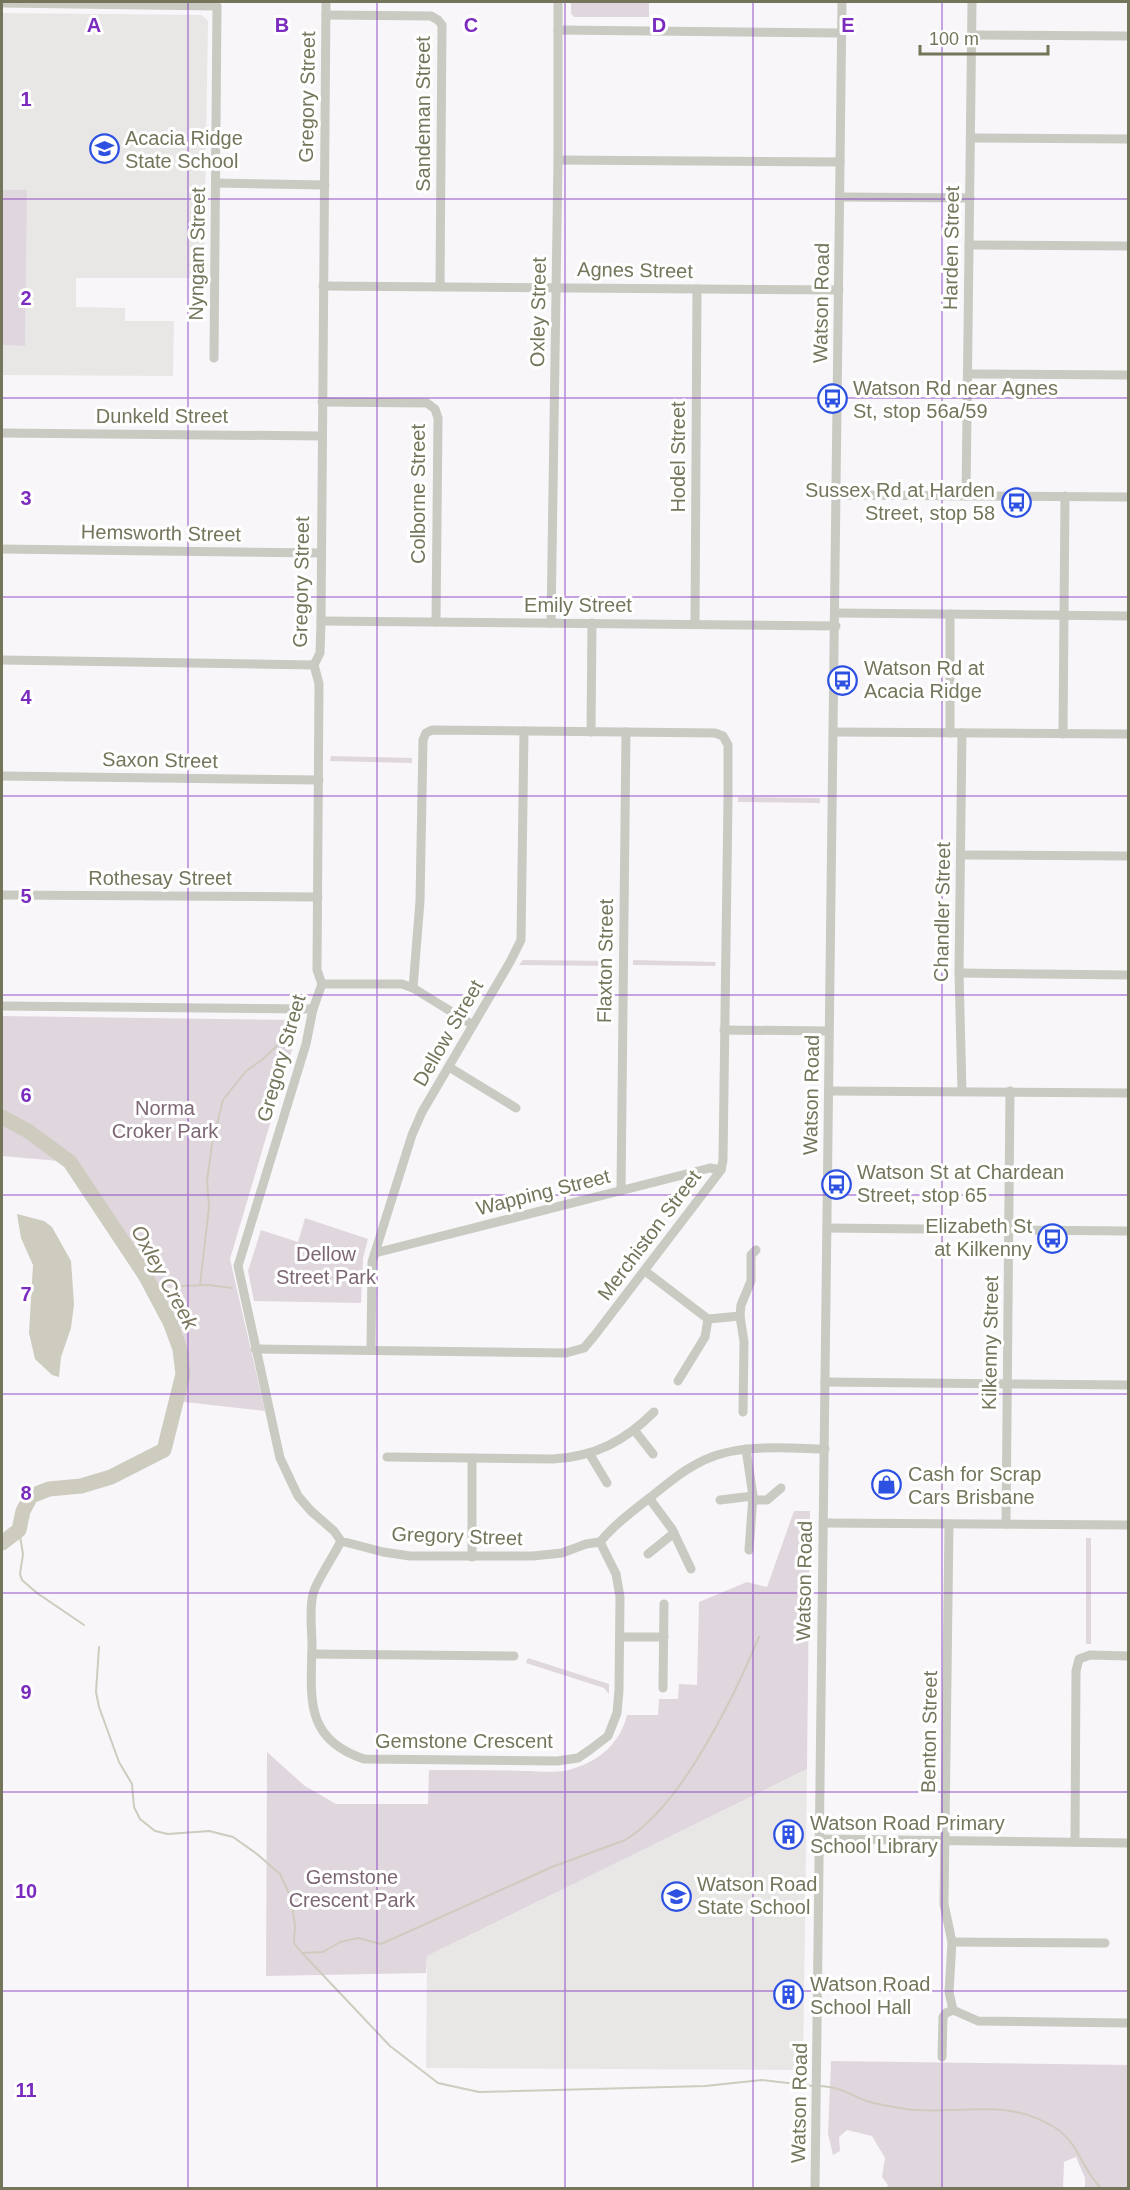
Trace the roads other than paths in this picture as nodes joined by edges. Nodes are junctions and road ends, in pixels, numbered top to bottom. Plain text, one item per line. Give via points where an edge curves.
1 (326, 2) edge
2 (558, 2) edge
3 (842, 2) edge
4 (972, 2) edge
5 (2, 3) edge
6 (326, 15) junction
7 (558, 30) junction
8 (841, 33) junction
9 (972, 34) junction
10 (1128, 36) edge
11 (971, 138) junction
12 (1128, 139) edge
13 (558, 160) junction
14 (840, 162) junction
15 (216, 183) junction
16 (325, 185) junction
17 (840, 197) junction
18 (970, 198) junction
19 (969, 245) junction
20 (1128, 246) edge
21 (323, 286) junction
22 (440, 286) junction
23 (556, 287) junction
24 (697, 289) junction
25 (839, 290) junction
26 (214, 358) dead end
27 (968, 374) junction
28 (1128, 375) edge
29 (322, 402) junction
30 (2, 433) edge
31 (322, 436) junction
32 (837, 495) junction
33 (966, 496) junction
34 (1065, 496) junction
35 (1128, 497) edge
36 (2, 549) edge
37 (321, 553) junction
38 (836, 613) junction
39 (950, 614) junction
40 (1064, 616) junction
41 (1128, 616) edge
42 (321, 621) junction
43 (436, 622) junction
44 (551, 623) junction
45 (592, 623) junction
46 (695, 624) junction
47 (836, 626) junction
48 (2, 660) edge
49 (314, 665) junction
50 (524, 731) junction
51 (591, 732) junction
52 (626, 732) junction
53 (834, 732) junction
54 (950, 733) junction
55 (962, 733) junction
56 (1063, 734) junction
57 (1128, 735) edge
58 (2, 776) edge
59 (319, 780) junction
60 (961, 855) junction
61 (1128, 856) edge
62 (2, 894) edge
63 (318, 897) junction
64 (959, 973) junction
65 (1128, 975) edge
66 (322, 984) junction
67 (413, 988) junction
68 (2, 1006) edge
69 (313, 1009) junction
70 (473, 1025) junction
71 (724, 1030) junction
72 (830, 1031) junction
73 (449, 1067) junction
74 (829, 1090) junction
75 (962, 1091) junction
76 (1010, 1091) junction
77 (1128, 1093) edge
78 (516, 1108) dead end
79 (720, 1170) junction
80 (621, 1191) junction
81 (827, 1228) junction
82 (1010, 1230) junction
83 (1128, 1231) edge
84 (756, 1250) dead end
85 (375, 1253) junction
86 (645, 1271) junction
87 (740, 1316) junction
88 (708, 1319) junction
89 (255, 1349) junction
90 (371, 1349) junction
91 (678, 1381) dead end
92 (825, 1382) junction
93 (1008, 1384) junction
94 (1128, 1385) edge
95 (654, 1412) dead end
96 (744, 1412) dead end
97 (635, 1431) junction
98 (746, 1449) junction
99 (825, 1449) junction
100 (589, 1453) junction
101 (653, 1454) dead end
102 (387, 1457) dead end
103 (472, 1458) junction
104 (606, 1483) dead end
105 (781, 1488) dead end
106 (649, 1498) junction
107 (753, 1498) junction
108 (720, 1500) dead end
109 (823, 1523) junction
110 (949, 1524) junction
111 (1006, 1524) junction
112 (1128, 1525) edge
113 (674, 1533) junction
114 (341, 1541) junction
115 (600, 1542) junction
116 (749, 1550) dead end
117 (648, 1554) dead end
118 (472, 1557) junction
119 (692, 1569) dead end
120 (664, 1604) dead end
121 (620, 1637) junction
122 (664, 1637) junction
123 (312, 1654) junction
124 (513, 1656) dead end
125 (1128, 1656) edge
126 (663, 1688) dead end
127 (820, 1839) junction
128 (945, 1841) junction
129 (1075, 1842) junction
130 (1128, 1843) edge
131 (952, 1942) junction
132 (1105, 1943) dead end
133 (952, 2010) junction
134 (1128, 2023) edge
135 (942, 2057) dead end
136 (815, 2188) edge

1 - 6 street, Gregory Street
2 - 7 street, Oxley Street
3 - 8 street, Watson Road
4 - 9 street, Harden Street
5 - 15 street, Nyngam Street via 218,6
6 - 16 street, Gregory Street
6 - 22 street, Sandeman Street via 431,16 442,25
7 - 8 street
7 - 13 street, Oxley Street
8 - 14 street, Watson Road
9 - 10 street
9 - 11 street, Harden Street
11 - 12 street
11 - 18 street, Harden Street
13 - 14 street
13 - 23 street, Oxley Street
14 - 17 street, Watson Road
15 - 16 street
15 - 26 street, Nyngam Street
16 - 21 street, Gregory Street
17 - 18 street
17 - 25 street, Watson Road
18 - 19 street, Harden Street
19 - 20 street
19 - 27 street, Harden Street
21 - 22 street, Agnes Street
21 - 29 street, Gregory Street
22 - 23 street, Agnes Street
23 - 24 street, Agnes Street
23 - 44 street, Oxley Street
24 - 25 street, Agnes Street
24 - 46 street, Hodel Street
25 - 32 street, Watson Road
27 - 28 street
27 - 33 street, Harden Street
29 - 31 street, Gregory Street
29 - 43 street, Colborne Street via 427,403 435,409
30 - 31 street, Dunkeld Street
31 - 37 street, Gregory Street
32 - 33 street
32 - 38 street, Watson Road
33 - 34 street
34 - 35 street
34 - 40 street
36 - 37 street, Hemsworth Street
37 - 42 street, Gregory Street
38 - 39 street
38 - 47 street, Watson Road
39 - 40 street
39 - 54 street
40 - 41 street
40 - 56 street
42 - 43 street, Emily Street
42 - 49 street, Gregory Street via 320,653
43 - 44 street, Emily Street
44 - 45 street, Emily Street
45 - 46 street, Emily Street
45 - 51 street
46 - 47 street, Emily Street
47 - 53 street, Watson Road
48 - 49 street
49 - 59 street, Gregory Street via 319,684
50 - 51 street
50 - 67 street via 426,733
50 - 70 street, Dellow Street via 521,940
51 - 52 street
52 - 71 street, Merchiston Street via 715,733 723,736 728,745
52 - 80 street, Flaxton Street
53 - 54 street
53 - 72 street, Watson Road
54 - 55 street
55 - 56 street
55 - 60 street, Chandler Street
56 - 57 street
58 - 59 street, Saxon Street
59 - 63 street, Gregory Street
60 - 61 street
60 - 64 street, Chandler Street
62 - 63 street, Rothesay Street
63 - 66 street, Gregory Street via 317,970
64 - 65 street
64 - 75 street, Chandler Street
66 - 67 street via 402,984
66 - 69 street, Gregory Street
67 - 70 street
68 - 69 street
69 - 89 street, Gregory Street via 306,1044 238,1266
70 - 73 street, Dellow Street
71 - 72 street
71 - 79 street, Merchiston Street
72 - 74 street, Watson Road
73 - 78 street
73 - 85 street, Dellow Street via 412,1134
74 - 75 street
74 - 81 street, Watson Road
75 - 76 street
76 - 77 street
76 - 82 street, Kilkenny Street
79 - 80 street, Wapping Street via 710,1168
79 - 86 street, Merchiston Street
80 - 85 street, Wapping Street
81 - 82 street
81 - 92 street, Watson Road
82 - 83 street
82 - 93 street, Kilkenny Street
84 - 87 street via 751,1255 751,1281
85 - 90 street, Dellow Street
86 - 88 street
86 - 90 street, Merchiston Street via 584,1348 566,1353
87 - 88 street
87 - 96 street
88 - 91 street via 705,1336
89 - 90 street, Merchiston Street
89 - 114 street, Gregory Street via 287,1477 298,1496
92 - 93 street
92 - 99 street, Watson Road
93 - 94 street
93 - 111 street, Kilkenny Street
95 - 97 street
97 - 100 street
97 - 101 street
98 - 99 street
98 - 106 street via 695,1464
98 - 107 street
99 - 109 street, Watson Road
100 - 103 street via 553,1459
100 - 104 street
102 - 103 street
103 - 118 street
105 - 107 street via 767,1500
106 - 113 street
106 - 115 street
107 - 108 street
107 - 116 street
109 - 110 street
109 - 127 street, Watson Road
110 - 111 street
110 - 128 street, Benton Street
111 - 112 street
113 - 117 street
113 - 119 street
114 - 118 street, Gregory Street via 410,1556
114 - 123 street, Gemstone Crescent via 313,1594
115 - 118 street, Gregory Street via 562,1553
115 - 121 street, Gemstone Crescent via 616,1574
120 - 122 street
121 - 122 street
121 - 123 street, Gemstone Crescent via 617,1713 608,1736 578,1758 557,1761 364,1759 345,1753 327,1738 318,1722 312,1702
122 - 126 street
123 - 124 street
125 - 129 street via 1090,1655 1079,1659
127 - 128 street
127 - 136 street, Watson Road
128 - 129 street
128 - 131 street, Benton Street via 944,1904
129 - 130 street
131 - 132 street
131 - 133 street, Benton Street
133 - 134 street via 978,2021
133 - 135 street via 943,2018

